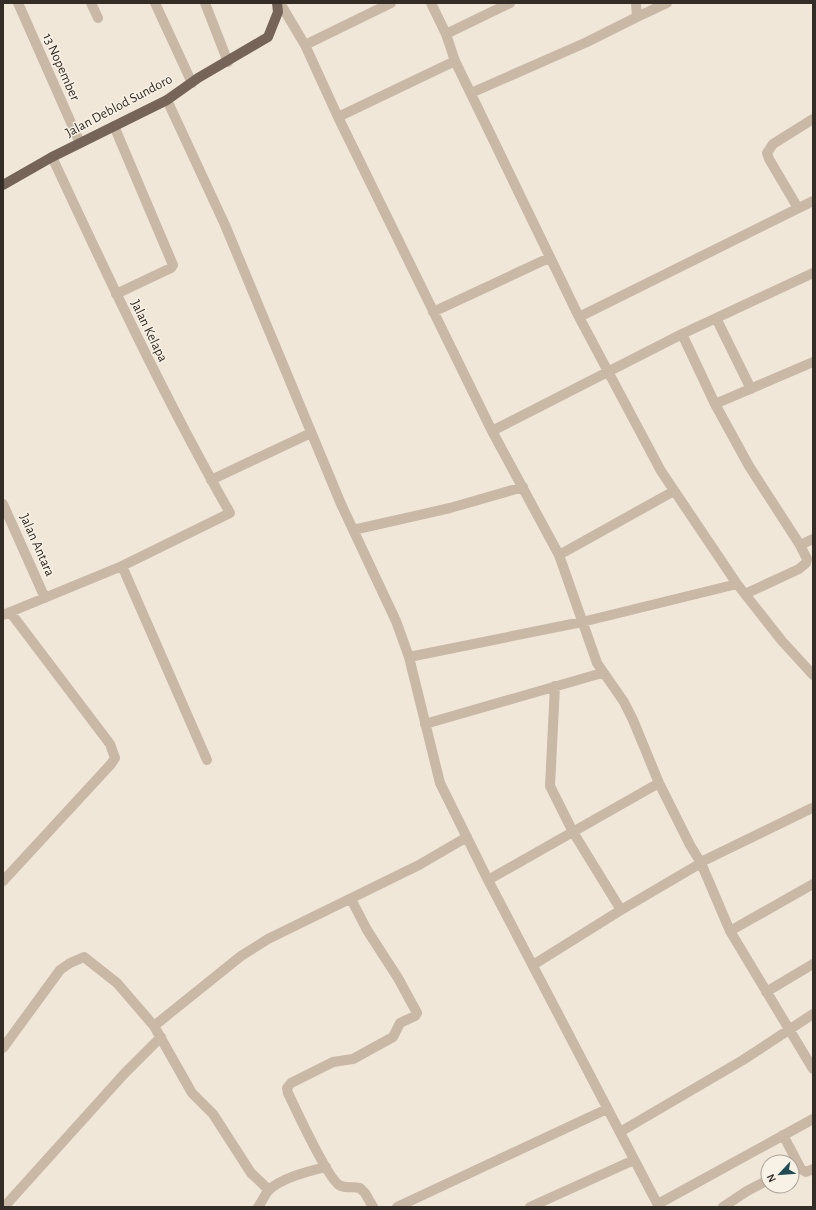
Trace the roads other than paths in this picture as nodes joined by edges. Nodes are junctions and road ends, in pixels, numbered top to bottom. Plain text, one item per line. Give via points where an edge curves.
1 (18, 3) edge
2 (91, 3) edge
3 (156, 3) edge
4 (205, 3) edge
5 (278, 3) edge
6 (391, 3) edge
7 (431, 3) edge
8 (510, 3) edge
9 (636, 3) edge
10 (667, 3) edge
11 (637, 17) junction
12 (98, 18) dead end
13 (446, 34) junction
14 (305, 45) junction
15 (228, 62) junction
16 (455, 62) junction
17 (192, 83) junction
18 (471, 93) junction
19 (167, 100) junction
20 (338, 117) junction
21 (813, 119) edge
22 (114, 126) junction
23 (80, 143) junction
24 (52, 157) junction
25 (3, 185) edge
26 (813, 201) edge
27 (798, 208) junction
28 (550, 258) junction
29 (813, 273) edge
30 (116, 294) junction
31 (433, 312) junction
32 (579, 317) junction
33 (716, 318) junction
34 (682, 334) junction
35 (813, 362) edge
36 (608, 370) junction
37 (751, 389) junction
38 (715, 404) junction
39 (492, 431) junction
40 (311, 433) junction
41 (211, 480) junction
42 (523, 487) junction
43 (674, 491) junction
44 (3, 504) edge
45 (353, 530) junction
46 (813, 539) edge
47 (800, 545) junction
48 (559, 555) junction
49 (122, 566) junction
50 (736, 584) junction
51 (745, 594) junction
52 (45, 598) junction
53 (7, 614) edge
54 (582, 622) junction
55 (409, 657) junction
56 (602, 672) junction
57 (813, 675) edge
58 (555, 686) junction
59 (425, 724) junction
60 (207, 760) dead end
61 (659, 783) junction
62 (812, 808) dead end
63 (573, 832) junction
64 (467, 837) junction
65 (701, 862) junction
66 (488, 880) junction
67 (3, 881) edge
68 (813, 884) edge
69 (351, 900) junction
70 (621, 910) junction
71 (730, 931) junction
72 (813, 964) edge
73 (533, 965) junction
74 (766, 992) junction
75 (813, 1014) edge
76 (154, 1026) junction
77 (788, 1029) junction
78 (160, 1036) junction
79 (3, 1048) edge
80 (813, 1069) edge
81 (607, 1109) junction
82 (813, 1119) edge
83 (620, 1132) junction
84 (783, 1135) junction
85 (790, 1154) edge
86 (634, 1160) junction
87 (326, 1166) junction
88 (800, 1169) edge
89 (813, 1169) edge
90 (760, 1184) edge
91 (269, 1190) junction
92 (659, 1205) edge
93 (4, 1207) edge
94 (258, 1207) edge
95 (373, 1207) edge
96 (397, 1207) edge
97 (530, 1207) edge
98 (723, 1207) edge

1 - 23 street, 13 Nopember
2 - 12 street
3 - 17 street
4 - 15 street
5 - 14 street
5 - 15 main road, Jalan Deblod Sundoro via 278,12 268,37
6 - 14 street
7 - 13 street
8 - 13 street
9 - 11 street
10 - 11 street
11 - 18 street
13 - 16 street
14 - 20 street
15 - 17 main road, Jalan Deblod Sundoro
16 - 18 street
16 - 20 street
17 - 19 main road, Jalan Deblod Sundoro
18 - 28 street
19 - 22 main road, Jalan Deblod Sundoro
19 - 40 street via 225,225
20 - 31 street
21 - 27 street via 773,144 767,153
22 - 23 main road, Jalan Deblod Sundoro
22 - 30 street via 173,265
23 - 24 main road, Jalan Deblod Sundoro
24 - 25 main road, Jalan Deblod Sundoro
24 - 30 street, Jalan Kelapa
26 - 27 street
27 - 32 street
28 - 31 street
28 - 32 street
29 - 33 street
30 - 41 street, Jalan Kelapa
31 - 39 street
32 - 36 street
33 - 34 street
33 - 37 street
34 - 36 street
34 - 38 street
35 - 37 street
36 - 39 street
36 - 43 street
37 - 38 street
38 - 47 street via 749,466
39 - 42 street
40 - 41 street
40 - 45 street
41 - 49 street, Jalan Kelapa via 230,513
42 - 45 street via 450,508
42 - 48 street
43 - 48 street
43 - 50 street
44 - 52 street, Jalan Antara
45 - 55 street via 396,621
46 - 47 street
47 - 51 street via 807,559 806,563
48 - 54 street
49 - 52 street
49 - 60 street
50 - 51 street
50 - 54 street
51 - 57 street via 785,646
52 - 53 street
53 - 67 street via 110,744 115,758
54 - 55 street
54 - 56 street
55 - 59 street
56 - 58 street
56 - 61 street via 627,708
58 - 59 street
58 - 63 street via 550,786
59 - 64 street via 440,783
61 - 63 street
61 - 65 street
62 - 65 street
63 - 66 street
63 - 70 street
64 - 66 street
64 - 69 street
65 - 70 street
65 - 71 street
66 - 73 street
68 - 71 street
69 - 76 street via 268,939 241,956
69 - 87 street via 417,1013 400,1023 392,1037 353,1059 333,1062 291,1083 287,1088
70 - 73 street
71 - 74 street
72 - 74 street
73 - 81 street
74 - 77 street
75 - 77 street
76 - 78 street
76 - 79 street via 117,983 84,957 70,962 60,970
77 - 80 street
77 - 83 street via 743,1060
78 - 91 street via 192,1093 213,1114 251,1173
78 - 93 street
81 - 83 street
81 - 96 street
82 - 84 street
83 - 86 street
84 - 85 street
84 - 92 street
86 - 92 street
86 - 97 street
87 - 91 street via 292,1177
87 - 95 street via 340,1186 360,1188
88 - 89 street via 806,1172
90 - 98 street
91 - 94 street

